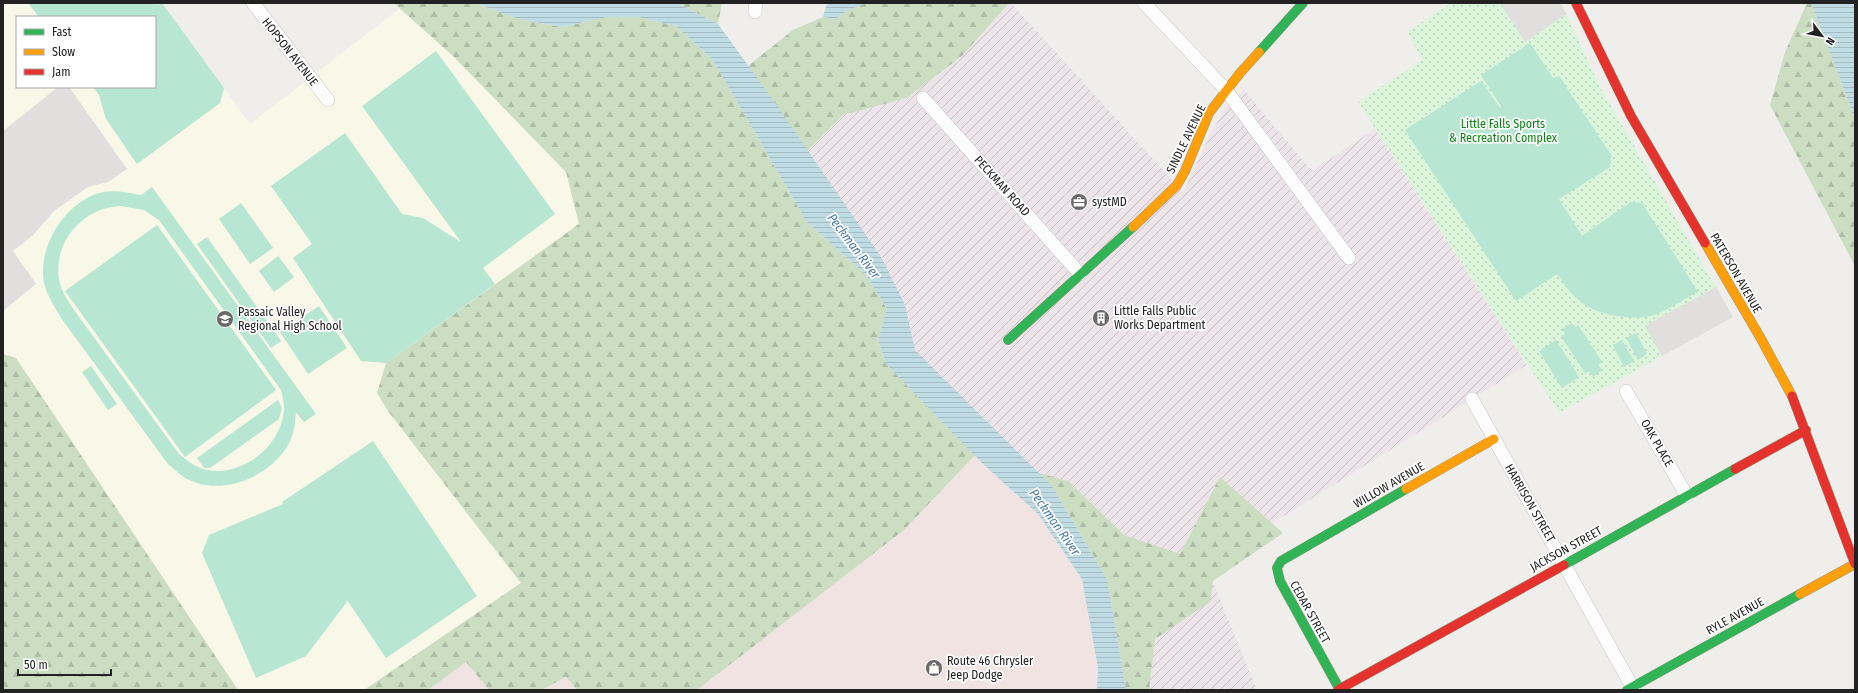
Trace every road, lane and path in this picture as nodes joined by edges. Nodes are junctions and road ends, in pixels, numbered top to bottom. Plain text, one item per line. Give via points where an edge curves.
1 (253, 3) edge
2 (1144, 3) edge
3 (1303, 3) edge
4 (1576, 3) edge
5 (1226, 90) junction
6 (923, 98) dead end
7 (328, 100) dead end
8 (1349, 258) dead end
9 (1080, 274) junction
10 (1008, 340) dead end
11 (1626, 390) dead end
12 (1472, 399) dead end
13 (1806, 430) junction
14 (1494, 440) junction
15 (1688, 496) junction
16 (1296, 551) joint
17 (1564, 563) junction
18 (1855, 564) edge
19 (1631, 689) edge
20 (1339, 690) edge

1 - 7 street, HOPSON AVENUE
2 - 5 street
3 - 5 street, SINDLE AVENUE
4 - 13 street, PATERSON AVENUE via 1631,116 1781,376
5 - 8 street
5 - 9 street, SINDLE AVENUE via 1209,113 1177,186
6 - 9 street, PECKMAN ROAD
9 - 10 street, SINDLE AVENUE
11 - 15 street, OAK PLACE
12 - 14 street, HARRISON STREET
13 - 15 street, JACKSON STREET
13 - 18 street, PATERSON AVENUE
14 - 16 street, WILLOW AVENUE
14 - 17 street, HARRISON STREET
15 - 17 street, JACKSON STREET
16 - 20 street, CEDAR STREET via 1281,561 1277,568 1278,576
17 - 19 street, HARRISON STREET
17 - 20 street, JACKSON STREET
18 - 19 street, RYLE AVENUE

